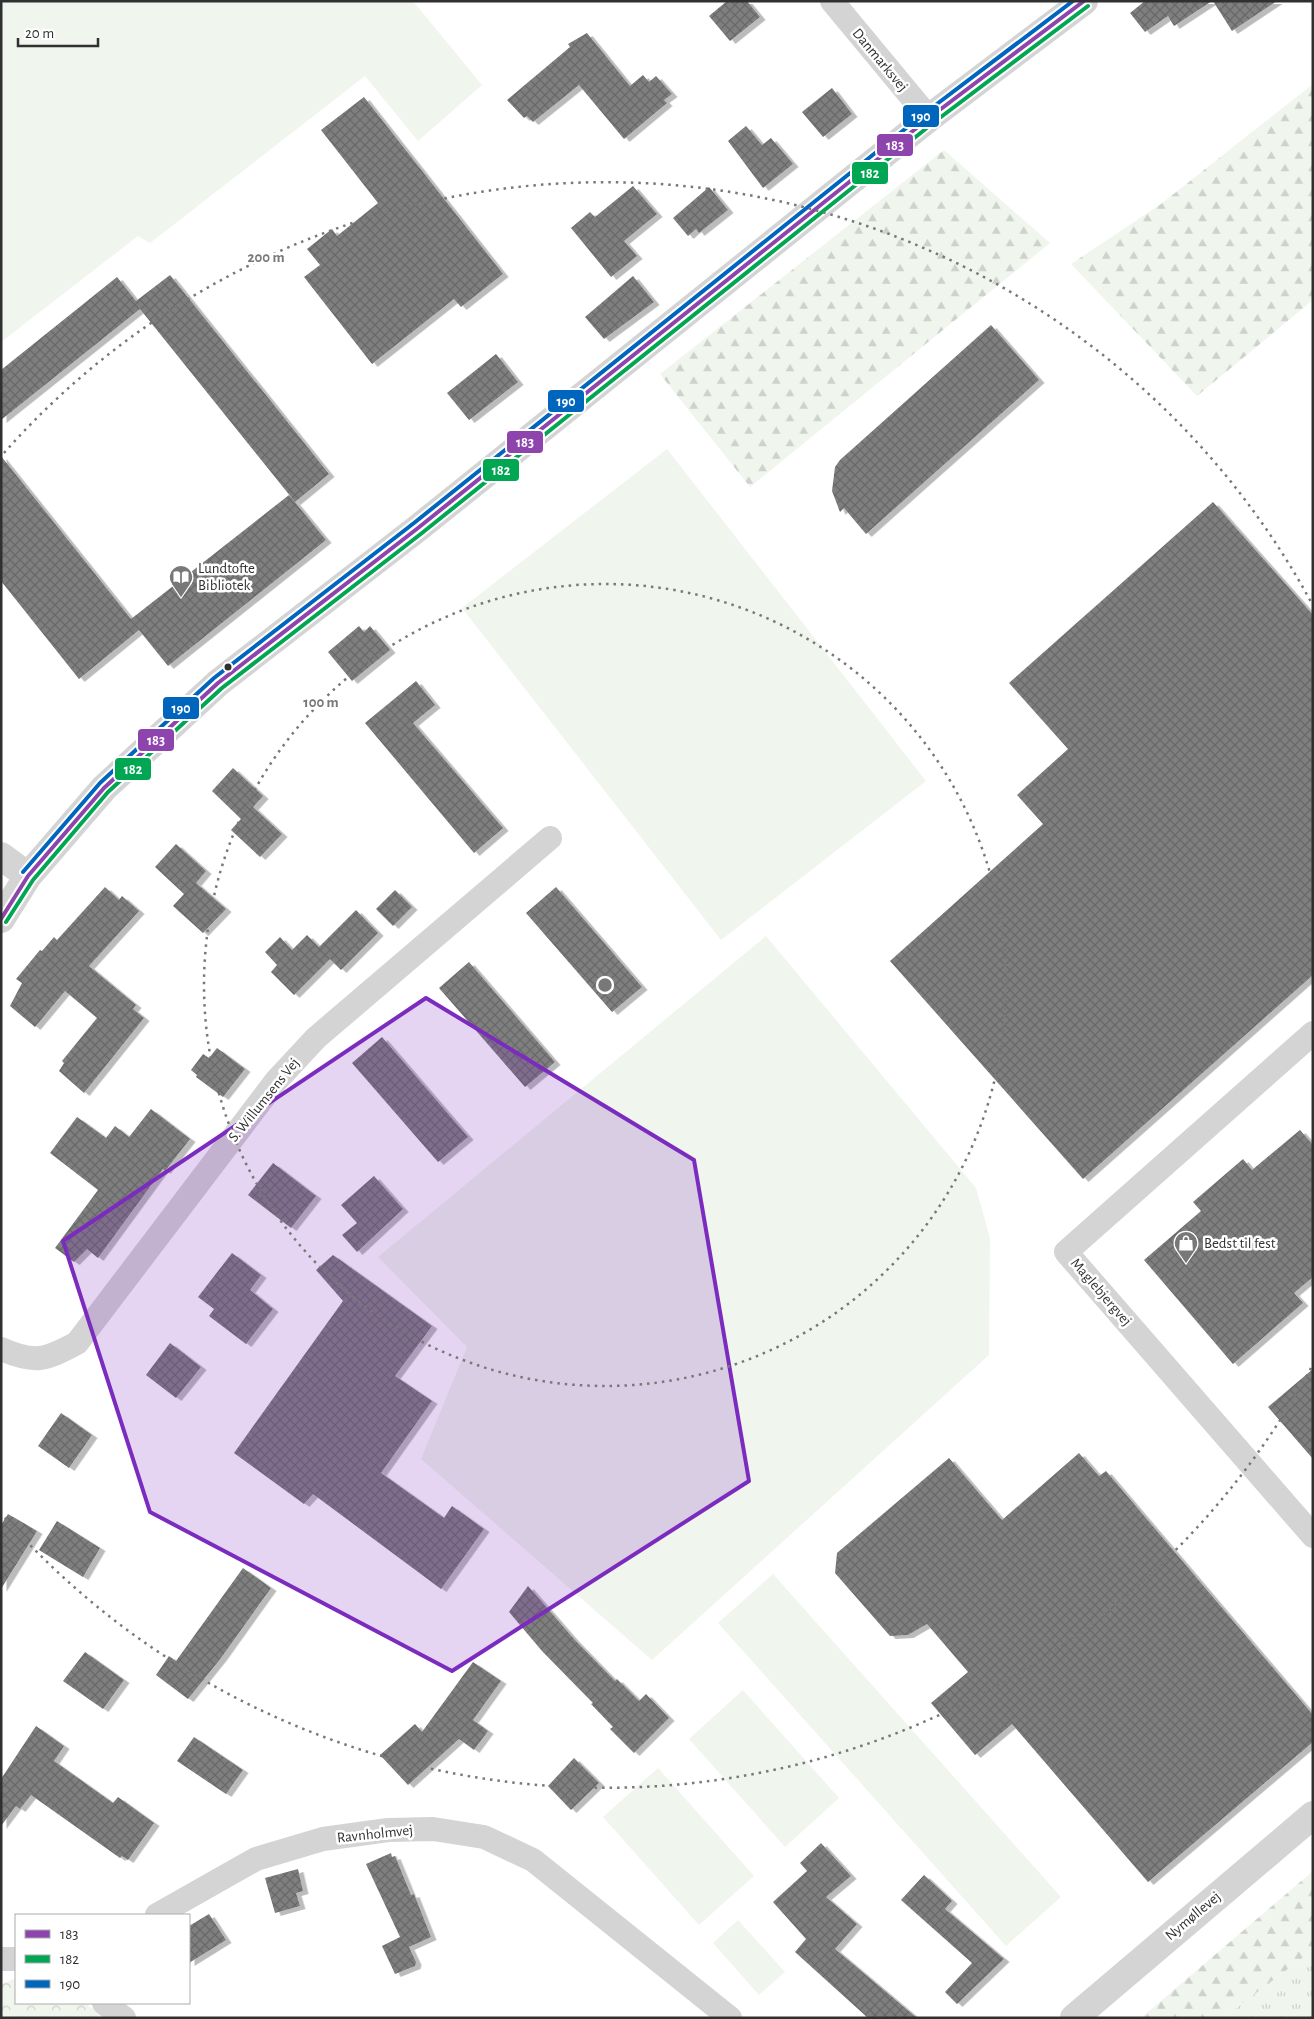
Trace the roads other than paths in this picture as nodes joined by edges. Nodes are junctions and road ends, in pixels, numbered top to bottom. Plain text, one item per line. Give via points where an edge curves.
1 (832, 1) edge
2 (1084, 1) edge
3 (929, 118) junction
4 (550, 838) dead end
5 (1, 856) edge
6 (28, 876) junction
7 (1, 919) edge
8 (1313, 1033) edge
9 (1, 1349) edge
10 (1313, 1536) edge
11 (1313, 1815) edge
12 (159, 1914) edge
13 (1, 1959) edge
14 (15, 1959) edge
15 (105, 2004) edge
16 (124, 2018) edge
17 (730, 2018) edge
18 (1074, 2018) edge

1 - 3 street, Danmarksvej
2 - 3 street
3 - 6 street via 410,534 218,682 104,788
4 - 9 street, S. Willumsens Vej via 316,1038 276,1082 76,1343 49,1358 20,1357
5 - 6 street
6 - 7 street
8 - 10 street, Maglebjergvej via 1066,1252
11 - 18 street, Nymøllevej
12 - 17 street, Ravnholmvej via 256,1859 323,1839 388,1830 433,1829 484,1837 533,1860
13 - 14 street
15 - 16 street

